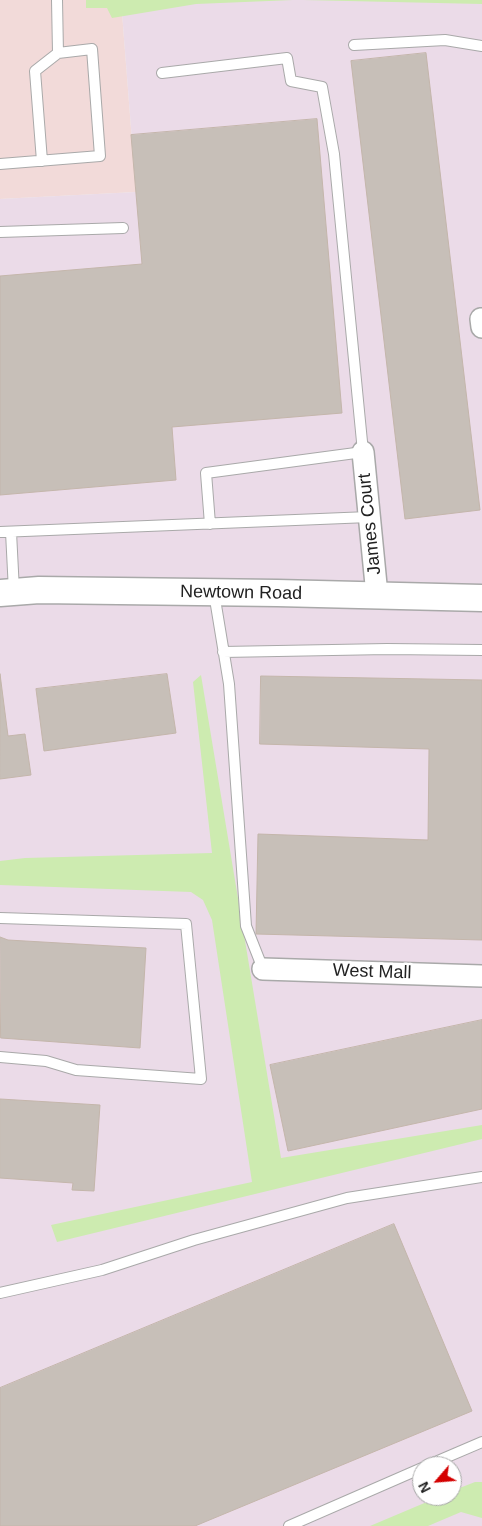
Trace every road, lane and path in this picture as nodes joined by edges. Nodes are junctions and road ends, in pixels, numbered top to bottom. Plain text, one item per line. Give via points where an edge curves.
1 (57, 0) edge
2 (354, 45) dead end
3 (482, 46) edge
4 (58, 53) junction
5 (162, 73) dead end
6 (42, 161) junction
7 (0, 164) edge
8 (123, 228) dead end
9 (0, 232) edge
10 (363, 452) junction
11 (369, 517) junction
12 (210, 524) junction
13 (0, 532) edge
14 (11, 532) junction
15 (7, 592) edge
16 (214, 592) junction
17 (377, 596) junction
18 (482, 598) edge
19 (482, 650) edge
20 (223, 652) junction
21 (0, 918) edge
22 (263, 969) joint
23 (482, 976) edge
24 (0, 1057) edge
25 (482, 1177) edge
26 (0, 1293) edge
27 (482, 1442) edge
28 (449, 1456) edge
29 (412, 1472) edge
30 (289, 1526) edge

1 - 4 lane
2 - 3 lane via 445,40
4 - 6 lane via 35,71
4 - 6 lane via 92,49 100,156
5 - 10 lane via 287,58 291,81 322,87 334,154
6 - 7 lane
8 - 9 lane
10 - 11 street, James Court
10 - 12 lane via 206,473
11 - 12 lane
11 - 17 street, James Court
12 - 14 lane
13 - 14 lane
14 - 15 lane
15 - 16 street, Newtown Road
16 - 17 street, Newtown Road
16 - 20 lane
17 - 18 street, Newtown Road
19 - 20 lane
20 - 22 lane via 229,684 246,926
21 - 24 lane via 186,924 201,1079 76,1070 46,1061
22 - 23 street, West Mall
25 - 26 lane via 347,1198 194,1240 102,1270
27 - 28 lane
29 - 30 lane

